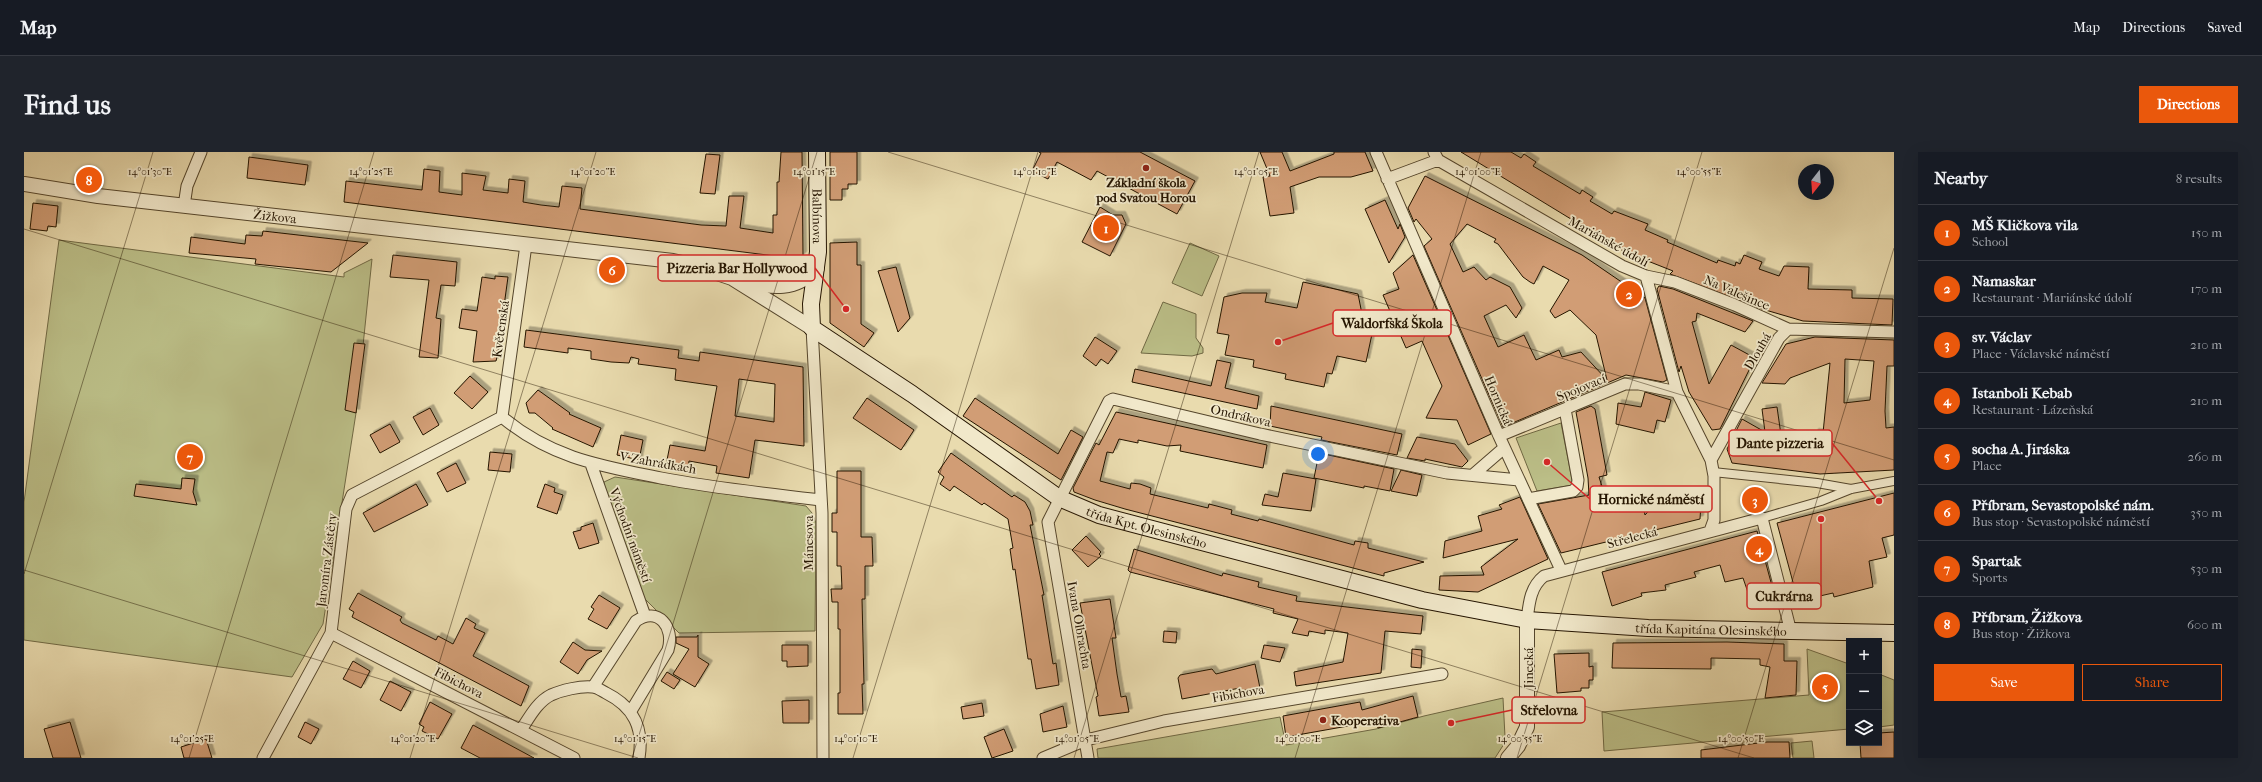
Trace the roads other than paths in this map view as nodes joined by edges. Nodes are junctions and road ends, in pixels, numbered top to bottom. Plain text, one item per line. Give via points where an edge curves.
1 (201, 152) edge
2 (817, 152) edge
3 (1376, 152) edge
4 (1436, 156) edge
5 (1387, 179) junction
6 (24, 184) edge
7 (184, 206) junction
8 (526, 245) junction
9 (817, 268) junction
10 (1646, 276) junction
11 (732, 278) junction
12 (812, 328) junction
13 (1788, 328) junction
14 (1894, 332) edge
15 (1677, 392) junction
16 (1565, 409) junction
17 (502, 417) junction
18 (1499, 436) junction
19 (1504, 448) junction
20 (1711, 460) junction
21 (591, 464) junction
22 (1713, 472) junction
23 (1474, 474) junction
24 (1519, 480) junction
25 (1894, 481) edge
26 (1851, 489) junction
27 (1059, 498) junction
28 (1528, 499) junction
29 (821, 500) junction
30 (1762, 518) junction
31 (1710, 531) junction
32 (1561, 570) junction
33 (645, 616) junction
34 (1528, 620) junction
35 (1791, 632) junction
36 (331, 633) junction
37 (1894, 633) edge
38 (1442, 674) dead end
39 (593, 687) junction
40 (631, 711) junction
41 (521, 730) junction
42 (1086, 740) junction
43 (263, 758) edge
44 (574, 758) edge
45 (639, 758) edge
46 (822, 758) edge
47 (1043, 758) edge
48 (1088, 758) edge
49 (1508, 758) edge

1 - 7 street via 187,186
2 - 9 main road, Balbínova
3 - 5 street, Hornická
4 - 5 street
4 - 10 street, Mariánské údolí via 1622,266
5 - 18 street, Hornická
6 - 7 street, Žižkova
7 - 8 street, Žižkova
8 - 11 street, Žižkova via 673,261
8 - 17 street, Květenská
9 - 11 street via 808,278 788,286 764,285
9 - 12 main road, Balbínova via 811,304
10 - 13 street, Na Valešince via 1675,282
10 - 15 street, Mariánské údolí
11 - 12 street
12 - 27 main road, třída Kpt. Olesinského via 912,394
12 - 29 street, Mánesova
13 - 14 street, Dlouhá
13 - 20 street, Dlouhá via 1779,338
15 - 16 street, Spojovací via 1639,384 1625,384
15 - 20 street, Mariánské údolí
16 - 18 street, Spojovací
16 - 28 street via 1578,480 1577,487 1573,491
17 - 21 street, V Zahrádkách via 538,442
17 - 36 street, Jaromíra Zástěry via 352,495 346,509
18 - 19 street, Hornická
19 - 23 street
19 - 24 street, Hornická
20 - 22 street, Mariánské údolí
21 - 29 street, V Zahrádkách via 740,490
21 - 33 street, Východní náměstí
22 - 26 street
22 - 31 street, Mariánské údolí via 1714,520
23 - 24 street, Ondrákova
23 - 27 street, Ondrákova via 1447,473 1260,434 1113,399 1106,405
24 - 28 street, Hornická
25 - 26 street
26 - 30 street via 1821,502
27 - 34 main road, třída Kpt. Olesinského via 1099,515 1414,598
27 - 42 street, Ivana Olbrachta via 1048,522
28 - 32 street, Hornická
29 - 46 street, Mánesova
30 - 31 street, Střelecká
30 - 35 street
31 - 32 street, Střelecká
32 - 34 street via 1538,581 1530,598
33 - 39 street via 636,622
33 - 40 street via 654,616 663,621 670,630 671,640 668,650
34 - 35 main road, třída Kapitána Olesinského via 1648,628
34 - 49 street, Jinecká via 1527,727 1518,746
35 - 37 main road, třída Kapitána Olesinského
36 - 41 street, Fibichova
36 - 43 street, Jaromíra Zástěry
38 - 42 street, Fibichova via 1223,710
39 - 40 street via 615,698
39 - 41 street via 570,689 550,696 534,710
40 - 45 street via 641,744
41 - 44 street, Fibichova
42 - 47 street, Fibichova
42 - 48 street, Ivana Olbrachta

